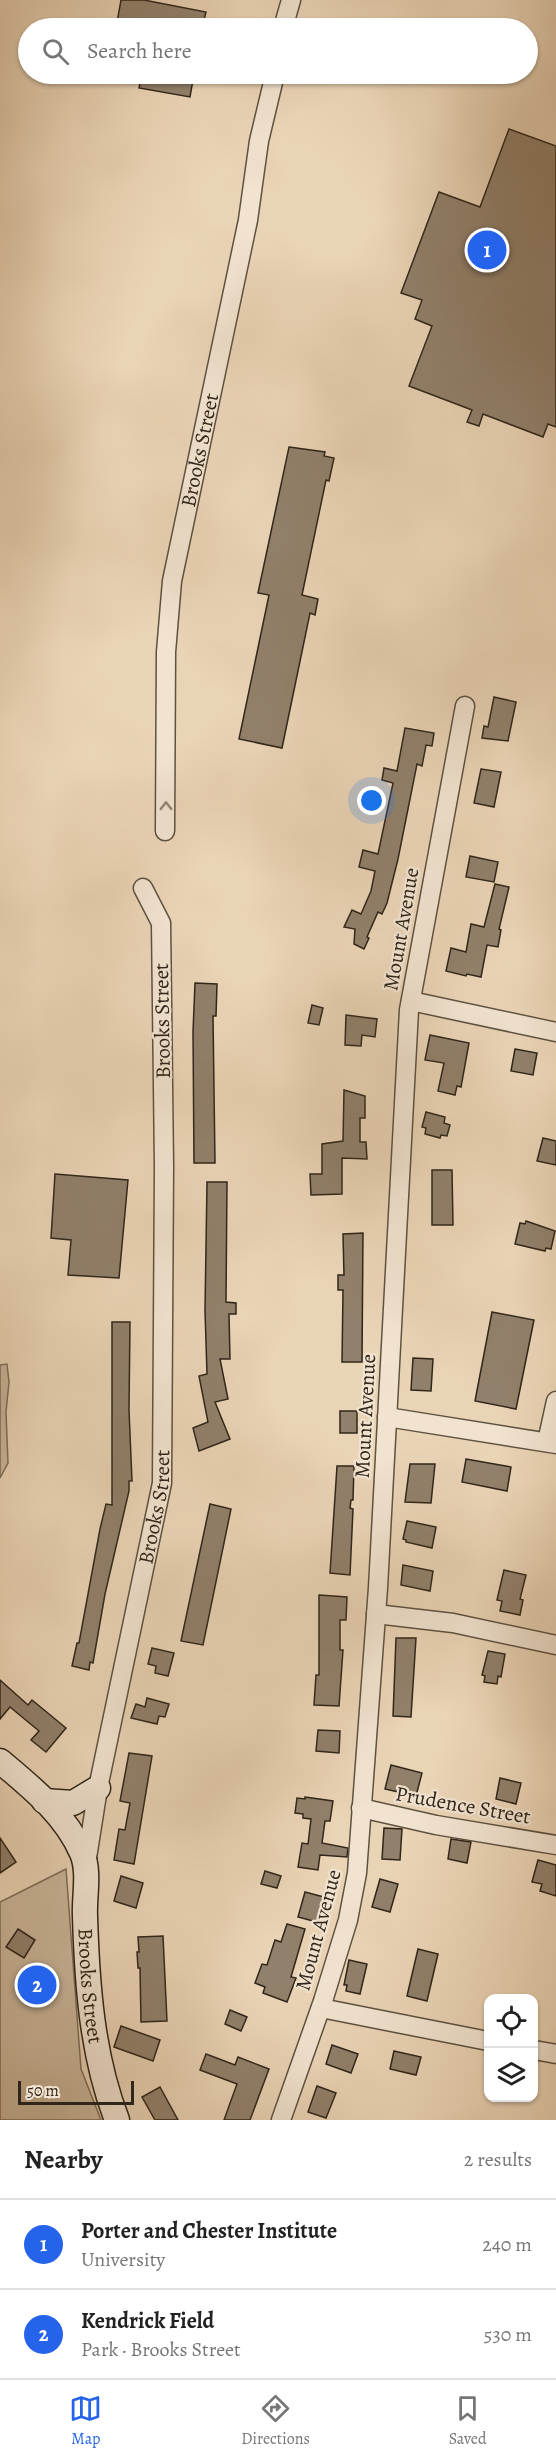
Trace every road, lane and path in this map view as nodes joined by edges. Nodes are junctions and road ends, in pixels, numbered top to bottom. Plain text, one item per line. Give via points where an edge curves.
1 (291, 0) edge
2 (286, 18) edge
3 (273, 84) edge
4 (465, 706) dead end
5 (165, 831) dead end
6 (143, 888) dead end
7 (411, 1001) junction
8 (556, 1032) edge
9 (556, 1401) edge
10 (387, 1417) junction
11 (551, 1443) edge
12 (376, 1614) junction
13 (556, 1645) edge
14 (0, 1761) edge
15 (98, 1788) junction
16 (44, 1801) junction
17 (362, 1808) junction
18 (556, 1845) edge
19 (86, 1864) junction
20 (321, 2008) junction
21 (484, 2040) edge
22 (538, 2051) edge
23 (556, 2054) edge
24 (117, 2120) edge
25 (281, 2120) edge

1 - 2 street
5 -> 3 street, Brooks Street via 166,652 172,580
4 - 7 street, Mount Avenue
6 - 15 street, Brooks Street via 161,923 162,1483
7 - 8 street
7 - 10 street, Mount Avenue
9 - 11 street
10 - 11 street
10 - 12 street, Mount Avenue
12 - 13 street via 453,1623
12 - 17 street, Mount Avenue
14 - 16 main road
15 - 16 main road via 73,1803
15 - 19 street, Brooks Street
16 - 19 main road via 75,1840
17 - 18 street, Prudence Street
17 - 20 street, Mount Avenue via 357,1873 348,1920
19 - 24 main road, Brooks Street via 85,1918 94,2022 103,2074
20 - 21 street
20 - 25 street, Mount Avenue
22 - 23 street

